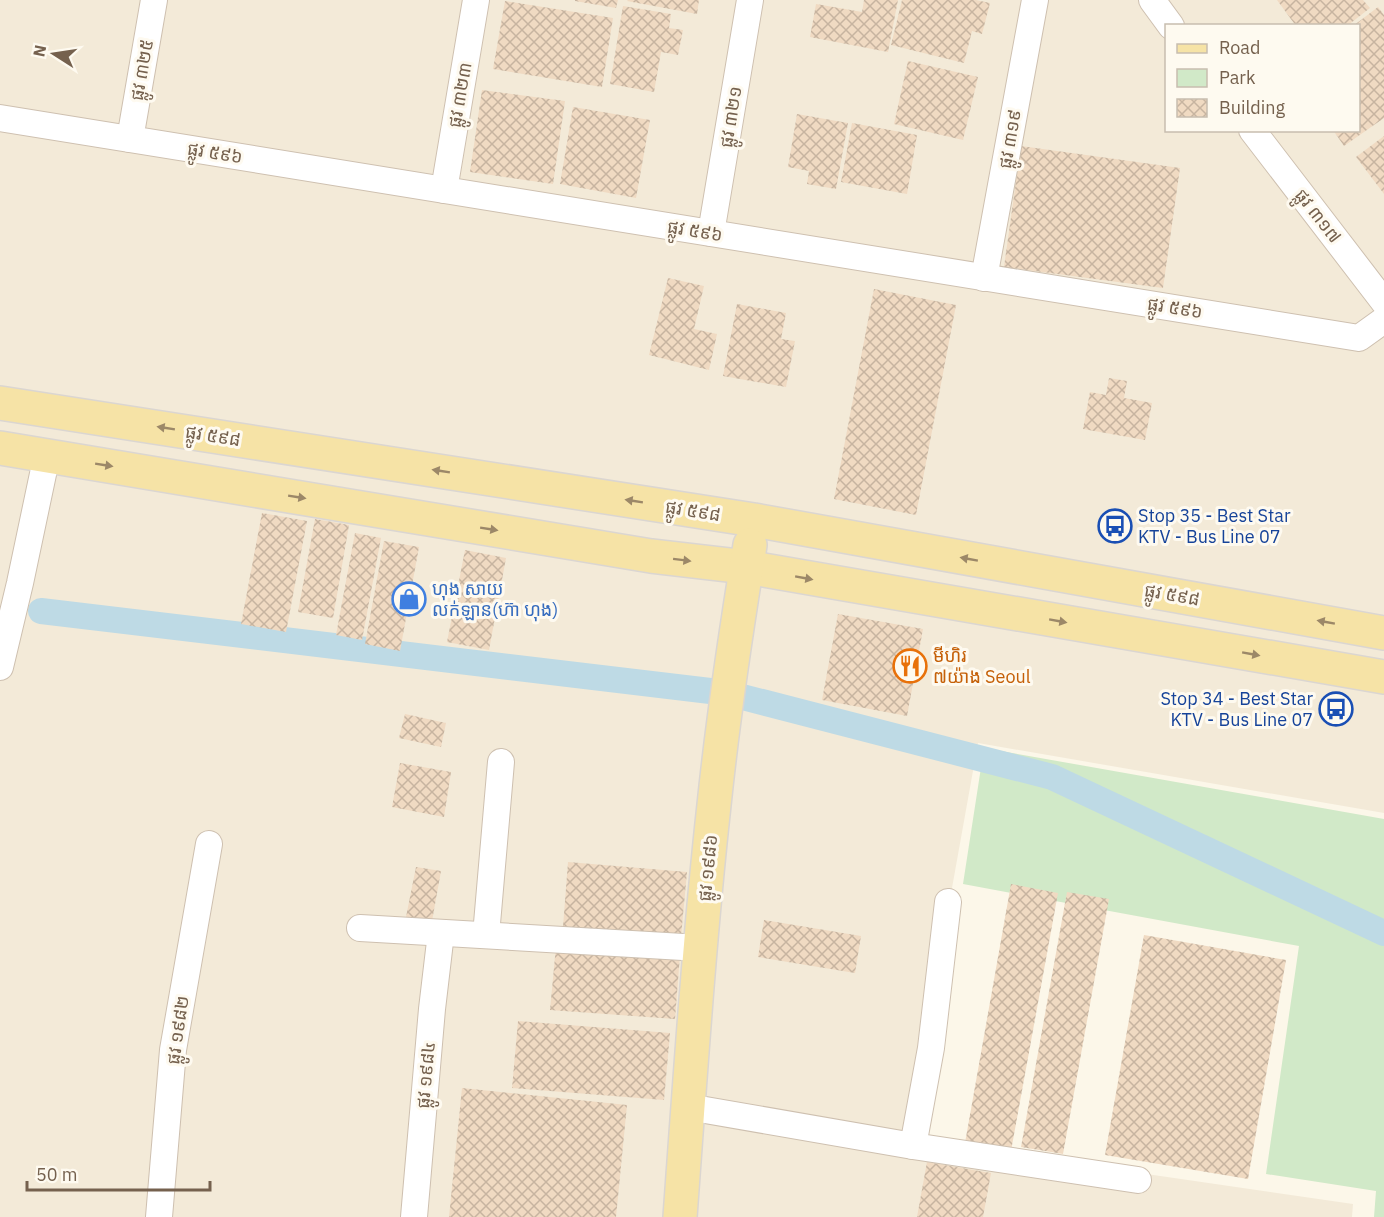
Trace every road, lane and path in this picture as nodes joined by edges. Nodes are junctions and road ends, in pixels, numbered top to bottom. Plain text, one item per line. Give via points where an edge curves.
1 (154, 0) edge
2 (476, 0) edge
3 (750, 0) edge
4 (1035, 0) edge
5 (1152, 0) edge
6 (1170, 24) edge
7 (0, 118) edge
8 (1254, 132) edge
9 (130, 139) junction
10 (444, 190) junction
11 (711, 233) junction
12 (984, 278) junction
13 (1384, 302) edge
14 (1384, 320) edge
15 (0, 403) edge
16 (0, 448) edge
17 (46, 455) junction
18 (754, 520) junction
19 (746, 567) junction
20 (1019, 567) junction
21 (1008, 613) junction
22 (1384, 633) edge
23 (1, 662) edge
24 (1384, 677) edge
25 (501, 762) dead end
26 (209, 844) dead end
27 (948, 902) dead end
28 (360, 928) dead end
29 (441, 933) junction
30 (486, 935) junction
31 (700, 948) junction
32 (688, 1107) junction
33 (914, 1146) junction
34 (1138, 1180) dead end
35 (159, 1217) edge
36 (414, 1217) edge
37 (680, 1217) edge

1 - 9 street, ផ្លូវ ៣២៥
2 - 10 street, ផ្លូវ ៣២៣
3 - 11 street, ផ្លូវ ៣២១
4 - 12 street, ផ្លូវ ៣១៩
5 - 6 street
7 - 9 street, ផ្លូវ ៥៩៦
8 - 13 street, ផ្លូវ ៣១៧
9 - 10 street, ផ្លូវ ៥៩៦
10 - 11 street, ផ្លូវ ៥៩៦
11 - 12 street, ផ្លូវ ៥៩៦
12 - 14 street, ផ្លូវ ៥៩៦ via 1359,338
18 -> 15 main road, ផ្លូវ ៥៩៨
16 - 17 main road
17 -> 19 main road via 651,556
17 - 23 street
18 - 19 main road, ផ្លូវ ១៩៨៦
20 -> 18 main road, ផ្លូវ ៥៩៨
19 -> 21 main road
19 - 31 main road, ផ្លូវ ១៩៨៦ via 724,717
20 - 21 main road
22 -> 20 main road, ផ្លូវ ៥៩៨
21 -> 24 main road
25 - 30 street
26 - 35 street, ផ្លូវ ១៩៨២ via 173,1050
27 - 33 street via 931,1048
28 - 29 street
29 - 30 street
29 - 36 street, ផ្លូវ ១៩៨៤
30 - 31 street
31 - 32 main road, ផ្លូវ ១៩៨៦
32 - 33 street
32 - 37 main road, ផ្លូវ ១៩៨៦
33 - 34 street

